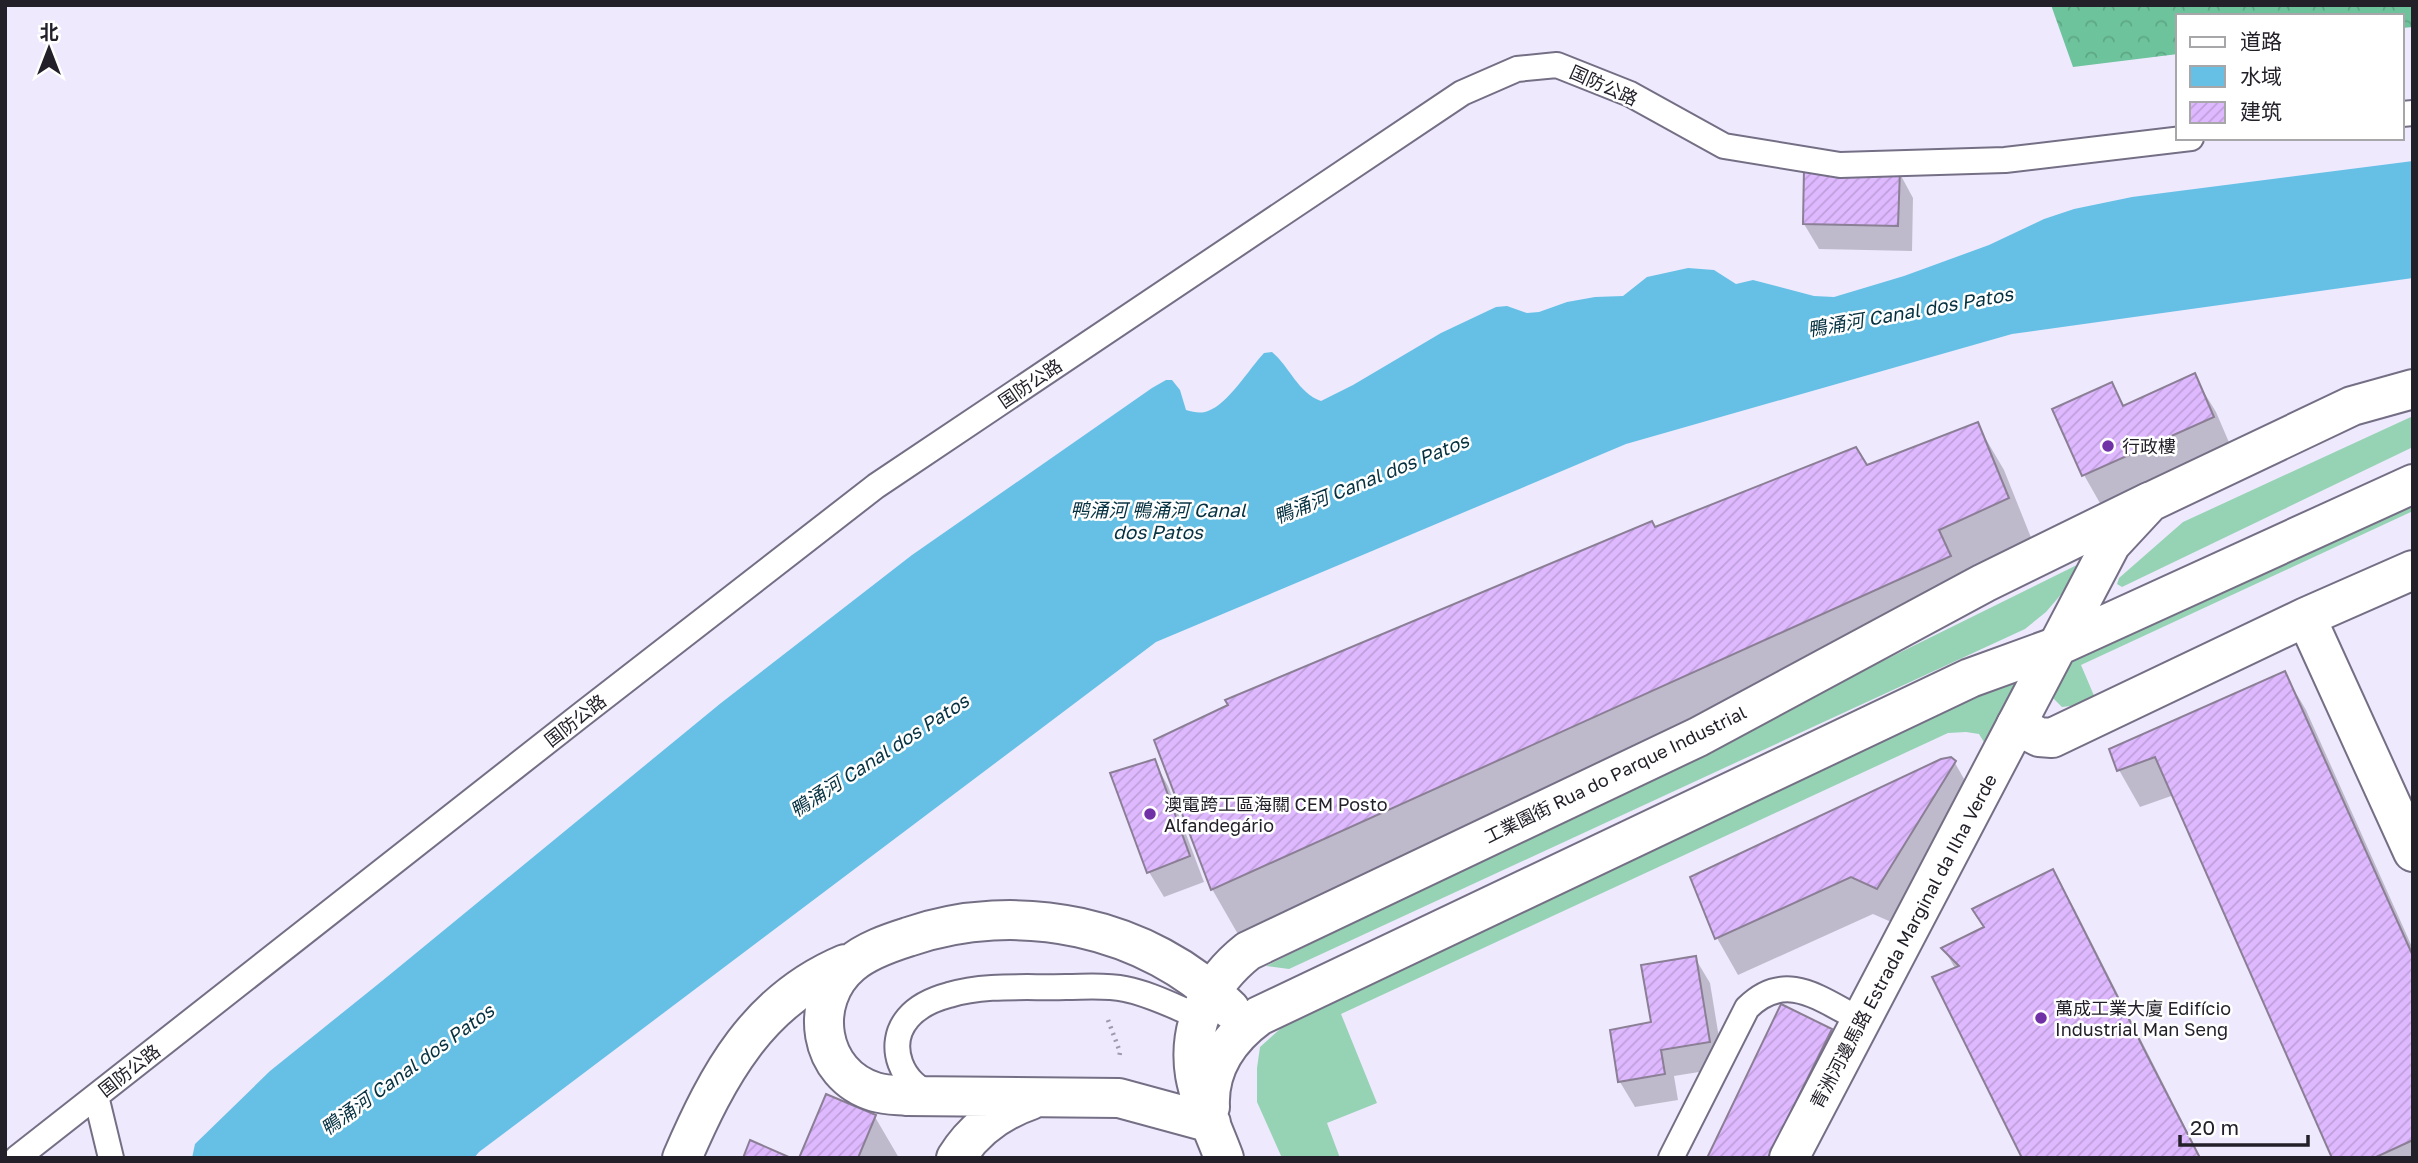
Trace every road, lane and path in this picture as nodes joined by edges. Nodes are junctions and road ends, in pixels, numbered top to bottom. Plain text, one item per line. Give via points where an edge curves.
1 (2176, 140) edge
2 (2413, 389) edge
3 (2413, 484) edge
4 (2150, 502) junction
5 (2413, 570) edge
6 (2306, 617) junction
7 (2058, 646) junction
8 (2016, 725) junction
9 (2413, 852) edge
10 (858, 959) junction
11 (1108, 987) junction
12 (1205, 1004) junction
13 (1861, 1020) junction
14 (1246, 1025) junction
15 (96, 1096) junction
16 (942, 1096) junction
17 (1054, 1097) junction
18 (1119, 1098) junction
19 (1217, 1141) edge
20 (17, 1158) edge
21 (111, 1158) edge
22 (682, 1158) edge
23 (956, 1158) edge
24 (1671, 1158) edge
25 (1789, 1158) edge

1 - 15 lane, 国防公路 via 2006,160 1840,165 1724,146 1630,94 1557,65 1517,69 1462,93 876,486
2 - 4 street, 青洲河邊馬路 Estrada Marginal da Ilha Verde via 2352,406
3 - 7 street
4 - 7 street, 青洲河邊馬路 Estrada Marginal da Ilha Verde via 2111,544
4 - 12 street, 工業園街 Rua do Parque Industrial via 1984,583 1698,737 1259,944 1228,968
5 - 6 street
6 - 8 street via 2052,738
6 - 9 street
7 - 8 street, 青洲河邊馬路 Estrada Marginal da Ilha Verde
7 - 14 street via 1970,678
8 - 13 street, 青洲河邊馬路 Estrada Marginal da Ilha Verde
10 - 12 street via 904,938 948,926 1007,920 1045,922 1096,932 1172,965
10 - 16 street via 839,976 826,998 824,1037 834,1061 851,1080 874,1092
10 - 22 street via 798,991 754,1032 718,1080
11 - 12 lane
11 - 16 lane via 976,990 951,994 919,1008 902,1026 900,1063 918,1088
11 - 18 path via 1106,1013 1120,1052
12 - 14 street
12 - 19 street via 1194,1050 1196,1076
13 - 24 lane via 1801,990 1770,990 1757,998 1746,1008
13 - 25 street, 青洲河邊馬路 Estrada Marginal da Ilha Verde
14 - 19 street via 1217,1065 1210,1090
15 - 20 lane, 国防公路
15 - 21 lane
16 - 17 street
17 - 18 street
17 - 23 street via 1030,1101 995,1116 975,1132
18 - 19 street

